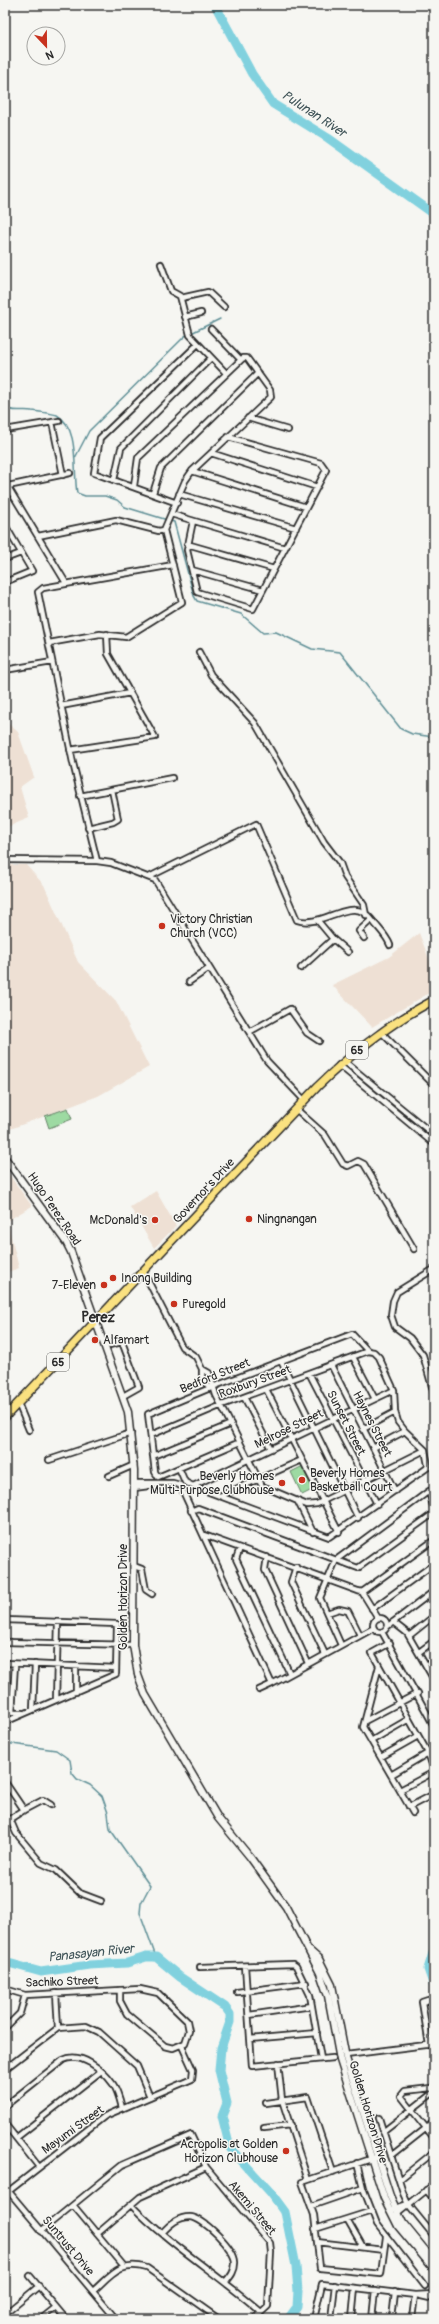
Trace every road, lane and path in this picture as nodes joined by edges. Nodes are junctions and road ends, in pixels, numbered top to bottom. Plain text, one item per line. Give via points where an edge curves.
1 (161, 264) dead end
2 (181, 298) junction
3 (224, 307) dead end
4 (201, 313) dead end
5 (185, 317) junction
6 (211, 329) dead end
7 (198, 344) junction
8 (211, 358) junction
9 (241, 360) junction
10 (226, 373) junction
11 (258, 373) junction
12 (248, 418) junction
13 (59, 421) dead end
14 (52, 422) junction
15 (5, 430) edge
16 (288, 430) dead end
17 (228, 437) junction
18 (211, 453) junction
19 (192, 471) junction
20 (70, 473) dead end
21 (63, 475) junction
22 (114, 480) junction
23 (6, 484) edge
24 (134, 486) junction
25 (317, 487) junction
26 (153, 493) junction
27 (179, 494) junction
28 (176, 503) junction
29 (306, 507) junction
30 (171, 516) junction
31 (193, 521) junction
32 (5, 525) edge
33 (296, 528) junction
34 (164, 530) junction
35 (11, 534) junction
36 (5, 536) edge
37 (38, 536) junction
38 (187, 544) junction
39 (285, 548) junction
40 (21, 553) junction
41 (5, 559) edge
42 (173, 565) junction
43 (274, 569) junction
44 (192, 570) junction
45 (5, 582) edge
46 (66, 583) junction
47 (263, 590) junction
48 (107, 634) junction
49 (48, 643) junction
50 (199, 652) dead end
51 (52, 662) junction
52 (5, 670) edge
53 (130, 693) junction
54 (61, 706) junction
55 (70, 750) junction
56 (172, 778) dead end
57 (112, 790) junction
58 (80, 796) junction
59 (88, 828) junction
60 (5, 860) edge
61 (97, 861) junction
62 (149, 877) junction
63 (366, 914) junction
64 (318, 920) junction
65 (371, 920) junction
66 (364, 938) dead end
67 (333, 939) junction
68 (390, 945) dead end
69 (348, 952) dead end
70 (300, 968) dead end
71 (208, 969) junction
72 (189, 982) dead end
73 (434, 1000) edge
74 (249, 1032) junction
75 (381, 1032) junction
76 (319, 1041) dead end
77 (342, 1063) junction
78 (434, 1085) edge
79 (304, 1100) junction
80 (296, 1109) junction
81 (434, 1135) edge
82 (434, 1144) edge
83 (5, 1158) edge
84 (414, 1249) dead end
85 (434, 1269) edge
86 (143, 1271) junction
87 (96, 1321) junction
88 (105, 1346) junction
89 (368, 1351) junction
90 (353, 1357) junction
91 (281, 1361) junction
92 (331, 1365) junction
93 (202, 1369) junction
94 (309, 1373) junction
95 (288, 1380) junction
96 (215, 1386) junction
97 (209, 1388) junction
98 (266, 1389) junction
99 (394, 1390) junction
100 (216, 1394) junction
101 (434, 1394) edge
102 (123, 1396) junction
103 (244, 1397) junction
104 (375, 1399) junction
105 (18, 1404) junction
106 (222, 1405) junction
107 (353, 1409) junction
108 (395, 1412) junction
109 (5, 1417) edge
110 (333, 1419) junction
111 (231, 1424) junction
112 (313, 1428) junction
113 (363, 1429) junction
114 (29, 1430) dead end
115 (405, 1431) junction
116 (131, 1433) junction
117 (151, 1435) junction
118 (291, 1439) junction
119 (240, 1442) junction
120 (271, 1448) junction
121 (373, 1448) junction
122 (425, 1450) junction
123 (153, 1456) junction
124 (249, 1459) junction
125 (49, 1460) dead end
126 (302, 1460) junction
127 (134, 1465) junction
128 (179, 1468) junction
129 (384, 1471) junction
130 (109, 1476) dead end
131 (258, 1479) junction
132 (364, 1481) junction
133 (134, 1486) junction
134 (193, 1486) junction
135 (344, 1491) junction
136 (395, 1491) junction
137 (220, 1496) junction
138 (323, 1501) junction
139 (298, 1502) junction
140 (377, 1504) junction
141 (191, 1511) junction
142 (434, 1511) edge
143 (358, 1518) junction
144 (313, 1532) junction
145 (339, 1532) junction
146 (204, 1535) junction
147 (434, 1540) edge
148 (240, 1548) junction
149 (267, 1557) junction
150 (336, 1560) junction
151 (434, 1564) edge
152 (134, 1566) junction
153 (296, 1567) junction
154 (328, 1578) junction
155 (434, 1591) edge
156 (362, 1592) junction
157 (152, 1594) dead end
158 (372, 1609) junction
159 (327, 1613) junction
160 (434, 1616) edge
161 (378, 1618) junction
162 (5, 1620) edge
163 (58, 1622) junction
164 (393, 1622) junction
165 (388, 1626) junction
166 (374, 1628) junction
167 (382, 1632) junction
168 (360, 1635) junction
169 (409, 1636) junction
170 (434, 1641) edge
171 (5, 1642) edge
172 (390, 1643) junction
173 (57, 1644) junction
174 (133, 1645) junction
175 (341, 1645) junction
176 (117, 1646) junction
177 (419, 1652) junction
178 (325, 1654) junction
179 (5, 1663) edge
180 (308, 1663) junction
181 (15, 1664) junction
182 (34, 1664) junction
183 (56, 1665) junction
184 (76, 1666) junction
185 (379, 1666) junction
186 (434, 1666) edge
187 (116, 1668) junction
188 (429, 1670) junction
189 (290, 1674) junction
190 (434, 1680) edge
191 (272, 1684) junction
192 (259, 1690) dead end
193 (76, 1692) junction
194 (418, 1693) junction
195 (56, 1700) junction
196 (400, 1703) junction
197 (33, 1710) junction
198 (5, 1712) edge
199 (12, 1713) junction
200 (25, 1714) junction
201 (409, 1719) junction
202 (365, 1721) junction
203 (5, 1722) edge
204 (434, 1726) edge
205 (418, 1736) junction
206 (371, 1741) junction
207 (434, 1746) edge
208 (428, 1753) junction
209 (381, 1757) junction
210 (434, 1771) edge
211 (391, 1775) junction
212 (5, 1782) edge
213 (400, 1790) junction
214 (434, 1794) edge
215 (51, 1805) dead end
216 (410, 1807) junction
217 (24, 1810) junction
218 (413, 1813) dead end
219 (10, 1819) junction
220 (5, 1822) edge
221 (101, 1902) dead end
222 (307, 1949) junction
223 (245, 1966) junction
224 (200, 1967) dead end
225 (306, 1983) junction
226 (5, 1989) edge
227 (120, 1990) junction
228 (247, 1991) junction
229 (237, 1992) dead end
230 (56, 1993) junction
231 (25, 1995) junction
232 (434, 2002) edge
233 (312, 2006) junction
234 (249, 2015) junction
235 (5, 2028) edge
236 (58, 2028) junction
237 (317, 2034) junction
238 (250, 2039) junction
239 (432, 2045) edge
240 (182, 2046) junction
241 (346, 2055) junction
242 (333, 2058) dead end
243 (321, 2059) junction
244 (278, 2063) junction
245 (5, 2069) edge
246 (100, 2072) junction
247 (434, 2092) edge
248 (150, 2096) junction
249 (282, 2100) junction
250 (266, 2103) dead end
251 (5, 2106) edge
252 (122, 2108) junction
253 (411, 2110) junction
254 (379, 2118) dead end
255 (434, 2122) edge
256 (5, 2124) edge
257 (291, 2125) junction
258 (264, 2128) dead end
259 (426, 2128) junction
260 (383, 2132) junction
261 (16, 2138) junction
262 (434, 2138) edge
263 (434, 2152) edge
264 (391, 2156) junction
265 (374, 2158) junction
266 (356, 2163) junction
267 (39, 2167) junction
268 (206, 2168) junction
269 (333, 2172) junction
270 (308, 2180) junction
271 (399, 2180) junction
272 (434, 2184) edge
273 (363, 2188) junction
274 (6, 2190) edge
275 (426, 2190) junction
276 (434, 2199) edge
277 (408, 2204) junction
278 (73, 2205) junction
279 (131, 2205) junction
280 (311, 2206) junction
281 (372, 2211) junction
282 (394, 2212) junction
283 (347, 2219) junction
284 (315, 2229) junction
285 (41, 2231) junction
286 (162, 2233) junction
287 (97, 2234) junction
288 (434, 2236) edge
289 (386, 2237) junction
290 (317, 2242) junction
291 (363, 2247) junction
292 (384, 2250) junction
293 (434, 2261) edge
294 (123, 2265) junction
295 (434, 2269) edge
296 (30, 2276) dead end
297 (226, 2282) junction
298 (335, 2285) junction
299 (38, 2286) junction
300 (425, 2286) dead end
301 (355, 2288) junction
302 (375, 2290) junction
303 (93, 2291) junction
304 (396, 2292) junction
305 (434, 2294) edge
306 (415, 2295) junction
307 (434, 2299) edge
308 (56, 2307) junction
309 (261, 2312) junction
310 (5, 2314) edge
311 (41, 2319) edge
312 (66, 2319) edge
313 (116, 2319) edge
314 (219, 2319) edge
315 (254, 2319) edge
316 (314, 2319) edge
317 (331, 2319) edge
318 (352, 2319) edge
319 (372, 2319) edge
320 (392, 2319) edge
321 (412, 2319) edge

1 - 2 street via 171,291
2 - 3 street via 208,292
2 - 5 street
4 - 5 street
5 - 7 street via 190,333
6 - 9 street
7 - 8 street
7 - 22 street via 100,438 94,473
8 - 10 street
8 - 22 street via 121,448
9 - 10 street
9 - 11 street via 247,358
10 - 24 street via 138,458
11 - 12 street via 270,390 271,397
11 - 26 street via 161,468
12 - 16 street
12 - 17 street
13 - 14 street
14 - 15 street
14 - 21 street
17 - 18 street
17 - 25 street via 321,463 326,470
18 - 19 street
18 - 25 street
19 - 27 street
19 - 29 street
20 - 21 street
21 - 23 street
22 - 24 street
23 - 37 street
24 - 26 street
25 - 29 street
26 - 28 street
27 - 28 street
27 - 33 street
28 - 30 street
29 - 33 street
30 - 31 street
30 - 34 street
31 - 38 street
31 - 39 street
32 - 35 street
33 - 39 street
34 - 37 street via 116,520
34 - 42 street
35 - 36 street
35 - 40 street
37 - 46 street
38 - 43 street
38 - 44 street
39 - 43 street
40 - 41 street
40 - 45 street via 32,571
42 - 46 street
42 - 48 street via 182,602 132,635 126,637
43 - 47 street
44 - 47 street
44 - 47 street via 197,592 200,594 253,609
46 - 49 street via 43,588 38,592
48 - 49 street
48 - 53 street via 108,654
49 - 51 street
50 - 63 street via 211,675 254,723 324,842 340,863 345,877 364,905
51 - 52 street
51 - 54 street
53 - 54 street
53 - 55 street via 154,737
54 - 55 street
55 - 58 street
56 - 57 street
57 - 58 street
57 - 59 street via 118,819
58 - 59 street
59 - 61 street
60 - 61 street
61 - 62 street via 111,863
62 - 64 street via 256,824 295,918 300,921
62 - 71 street via 155,880
63 - 64 street via 360,910 350,910
63 - 65 street
64 - 67 street
65 - 66 street via 359,931
65 - 68 street
67 - 69 street
67 - 70 street
71 - 72 street
71 - 74 street
73 - 75 main road, Governor's Drive / 65
74 - 76 street via 290,1009 307,1033
74 - 79 street via 267,1061
75 - 77 main road, Governor's Drive / 65
75 - 78 street
77 - 79 main road, Governor's Drive / 65
77 - 81 street
77 - 82 street
79 - 80 main road, Governor's Drive / 65
80 - 84 street via 325,1135 343,1164 348,1166 358,1161 364,1164
80 - 86 main road, Governor's Drive / 65
83 - 87 street, Hugo Perez Road via 66,1242
85 - 101 street via 400,1289 393,1301 391,1314 395,1327 410,1338 423,1355
86 - 87 main road, Governor's Drive / 65
86 - 93 street via 182,1347 196,1357
87 - 88 street, Golden Horizon Drive
87 - 105 main road, Governor's Drive / 65
88 - 102 street, Golden Horizon Drive
88 - 102 street via 122,1342 139,1387
89 - 90 street, Roxbury Street
89 - 91 street, Bedford Street via 352,1334
89 - 99 street via 379,1357
90 - 92 street, Roxbury Street
90 - 104 street
91 - 95 street
91 - 96 street, Bedford Street
92 - 94 street, Roxbury Street
92 - 107 street, Haynes Street
93 - 96 street via 209,1373
93 - 97 street via 202,1376
94 - 95 street, Roxbury Street
94 - 110 street, Sunset Street
95 - 98 street, Roxbury Street
95 - 112 street
96 - 97 street, Bedford Street
96 - 100 street
97 - 100 street
97 - 117 street, Bedford Street via 148,1414
98 - 103 street, Roxbury Street
98 - 118 street
99 - 104 street, Melrose Street
99 - 108 street
100 - 106 street
102 - 116 street, Golden Horizon Drive
103 - 106 street, Roxbury Street
103 - 120 street
104 - 107 street, Melrose Street
105 - 109 main road, Governor's Drive / 65
105 - 114 street
106 - 111 street
106 - 117 street, Roxbury Street
107 - 110 street, Melrose Street
107 - 113 street, Haynes Street
108 - 113 street
108 - 115 street via 398,1422
110 - 112 street, Melrose Street
110 - 132 street, Sunset Street
111 - 119 street
111 - 123 street
112 - 118 street, Melrose Street
112 - 135 street
113 - 121 street, Haynes Street
115 - 121 street
115 - 122 street
116 - 125 street
116 - 127 street, Golden Horizon Drive
117 - 123 street, Bedford Street
118 - 120 street, Melrose Street
118 - 126 street
119 - 124 street
119 - 128 street
120 - 124 street, Melrose Street
121 - 129 street, Haynes Street
122 - 129 street
122 - 136 street via 428,1467
123 - 128 street, Bedford Street via 155,1474 161,1477
124 - 131 street
124 - 134 street, Melrose Street
126 - 131 street
126 - 138 street
127 - 130 street
127 - 133 street, Golden Horizon Drive
128 - 134 street via 185,1482
129 - 132 street
129 - 136 street, Haynes Street
131 - 137 street
131 - 139 street via 265,1490
132 - 135 street
132 - 140 street, Sunset Street
133 - 141 street via 173,1483 180,1485
133 - 152 street, Golden Horizon Drive
134 - 137 street
135 - 138 street
135 - 143 street
136 - 140 street
137 - 144 street
138 - 139 street via 312,1506
138 - 145 street
139 - 144 street
140 - 143 street
141 - 146 street
141 - 150 street via 198,1508
142 - 150 street via 358,1568
142 - 150 street via 429,1491
143 - 145 street
144 - 145 street via 329,1538
146 - 148 street
146 - 191 street
147 - 156 street
148 - 149 street
148 - 189 street via 236,1559
149 - 153 street
149 - 180 street via 265,1570
150 - 154 street
151 - 158 street
152 - 157 street via 142,1569 146,1590
152 - 174 street, Golden Horizon Drive
153 - 154 street
153 - 178 street via 291,1582
154 - 156 street
154 - 159 street via 320,1598
155 - 164 street
156 - 158 street
158 - 161 street
159 - 168 street via 339,1608 348,1611
159 - 175 street
160 - 169 street
161 - 165 street via 385,1619
161 - 166 street via 374,1621
162 - 163 street
163 - 173 street
163 - 176 street via 117,1624
164 - 165 street
164 - 169 street
165 - 167 street
166 - 167 street
166 - 168 street
167 - 172 street
168 - 175 street
169 - 177 street
170 - 177 street
171 - 173 street
172 - 185 street via 372,1653
172 - 194 street
173 - 176 street
173 - 183 street
174 - 176 street
174 - 222 street, Golden Horizon Drive via 138,1675 145,1694 218,1818 286,1907
175 - 178 street
176 - 187 street
177 - 188 street
178 - 180 street
179 - 181 street
180 - 189 street
181 - 182 street
181 - 199 street
182 - 183 street
182 - 197 street
183 - 184 street
183 - 195 street
184 - 187 street
184 - 193 street
185 - 196 street
185 - 202 street
186 - 188 street
187 - 193 street via 116,1674
188 - 190 street
189 - 191 street
191 - 192 street
193 - 195 street
194 - 196 street
194 - 204 street
195 - 197 street
196 - 201 street
196 - 202 street
197 - 200 street
198 - 199 street
199 - 200 street
200 - 203 street
201 - 205 street
201 - 206 street
202 - 206 street via 364,1727
205 - 208 street
205 - 209 street
206 - 209 street
207 - 208 street
208 - 210 street
208 - 211 street
209 - 211 street
210 - 213 street
211 - 213 street
212 - 217 street
213 - 216 street
214 - 216 street
215 - 217 street via 43,1800
216 - 218 street
217 - 219 street
219 - 220 street
219 - 221 street via 16,1833 41,1863 56,1870 80,1892
222 - 241 street, Golden Horizon Drive via 319,1959 330,1978
222 - 265 street, Golden Horizon Drive via 326,1987 340,2060
223 - 224 street
223 - 225 street via 293,1964
223 - 228 street
225 - 228 street
225 - 233 street
226 - 231 street, Sachiko Street
227 - 230 street, Sachiko Street
227 - 240 street via 120,2001 127,2014 165,2046
227 - 240 street, Sachiko Street via 150,1990 178,2010 188,2026 186,2040
228 - 229 street
228 - 234 street
230 - 231 street, Sachiko Street
230 - 236 street
231 - 235 street via 20,2013
232 - 239 street via 422,2002
233 - 234 street
233 - 237 street
234 - 238 street
236 - 245 street
236 - 248 street via 86,2026 99,2032 137,2066
237 - 238 street
237 - 243 street
238 - 244 street via 252,2066
239 - 241 street
240 - 248 street, Mayumi Street via 193,2070 192,2079
241 - 265 street, Golden Horizon Drive
242 - 243 street
243 - 244 street
244 - 249 street
246 - 251 street via 80,2057 68,2058
246 - 252 street via 113,2084
246 - 261 street
247 - 253 street
247 - 253 street via 431,2088 402,2093 401,2096
248 - 252 street, Mayumi Street
249 - 250 street
249 - 257 street
249 - 269 street via 308,2096
252 - 267 street, Mayumi Street via 105,2116
253 - 259 street
253 - 260 street
254 - 260 street
255 - 259 street
256 - 261 street
257 - 258 street
257 - 270 street
259 - 262 street
259 - 264 street
260 - 264 street
261 - 267 street
263 - 271 street
264 - 271 street
265 - 266 street
265 - 282 street, Golden Horizon Drive
266 - 269 street
266 - 273 street
267 - 274 street, Mayumi Street
268 - 278 street, Akemi Street via 191,2135 122,2165
268 - 279 street via 140,2197
268 - 309 street, Akemi Street via 270,2243 270,2298 268,2306
269 - 270 street
270 - 280 street via 302,2182
271 - 277 street
272 - 275 street
273 - 280 street
273 - 281 street
274 - 285 street, Suntrust Drive
275 - 276 street
275 - 277 street
277 - 282 street
277 - 288 street
278 - 285 street
278 - 287 street
279 - 286 street
279 - 287 street
280 - 284 street
281 - 283 street
281 - 289 street
282 - 293 street, Golden Horizon Drive
282 - 295 street, Golden Horizon Drive via 406,2237
283 - 284 street
283 - 291 street
284 - 290 street
285 - 303 street, Suntrust Drive
286 - 297 street
286 - 297 street via 182,2218 192,2217 203,2221 234,2254 234,2272
287 - 294 street
289 - 292 street
289 - 300 street
290 - 291 street
290 - 292 street via 320,2268 381,2274
291 - 292 street
294 - 303 street
294 - 314 street via 134,2264 147,2268
296 - 299 street
297 - 309 street
298 - 301 street
298 - 316 street via 320,2285
298 - 317 street
299 - 308 street
299 - 310 street
301 - 302 street
301 - 318 street
302 - 304 street
302 - 319 street
303 - 313 street, Suntrust Drive
304 - 306 street
304 - 320 street
305 - 306 street
306 - 307 street
306 - 321 street
308 - 311 street
308 - 312 street
309 - 315 street, Akemi Street

